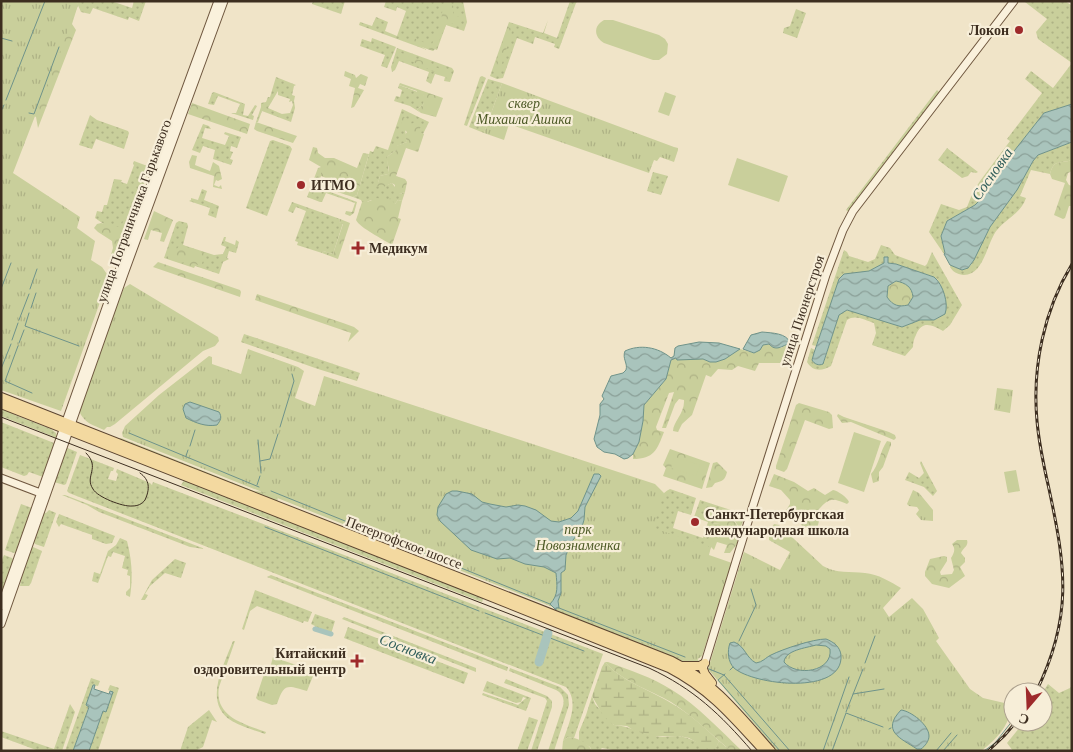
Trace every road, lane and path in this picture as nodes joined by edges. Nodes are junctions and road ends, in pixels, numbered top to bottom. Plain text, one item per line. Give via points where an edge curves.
1 (218, 1) edge
2 (224, 1) edge
3 (1014, 1) edge
4 (1, 397) edge
5 (1, 404) edge
6 (67, 427) junction
7 (1, 478) edge
8 (43, 494) junction
9 (1, 606) edge
10 (1, 624) edge
11 (681, 666) junction
12 (702, 672) junction
13 (684, 677) junction
14 (706, 691) junction
15 (764, 751) edge
16 (771, 751) edge

1 - 6 street, улица Пограничника Гарькавого
2 - 6 street, улица Пограничника Гарькавого
3 - 12 street, улица Пионерстроя via 853,211 843,230
4 - 6 main road, Петергофское шоссе
5 - 6 main road, Петергофское шоссе
6 - 8 street
6 - 11 main road, Петергофское шоссе
6 - 13 main road, Петергофское шоссе via 669,668
7 - 8 street
8 - 9 street
8 - 10 street
11 - 12 main road, Петергофское шоссе
11 - 12 main road via 696,667
12 - 13 main road
12 - 14 main road
12 - 16 main road, Петергофское шоссе
13 - 14 main road, Петергофское шоссе
14 - 15 main road, Петергофское шоссе

